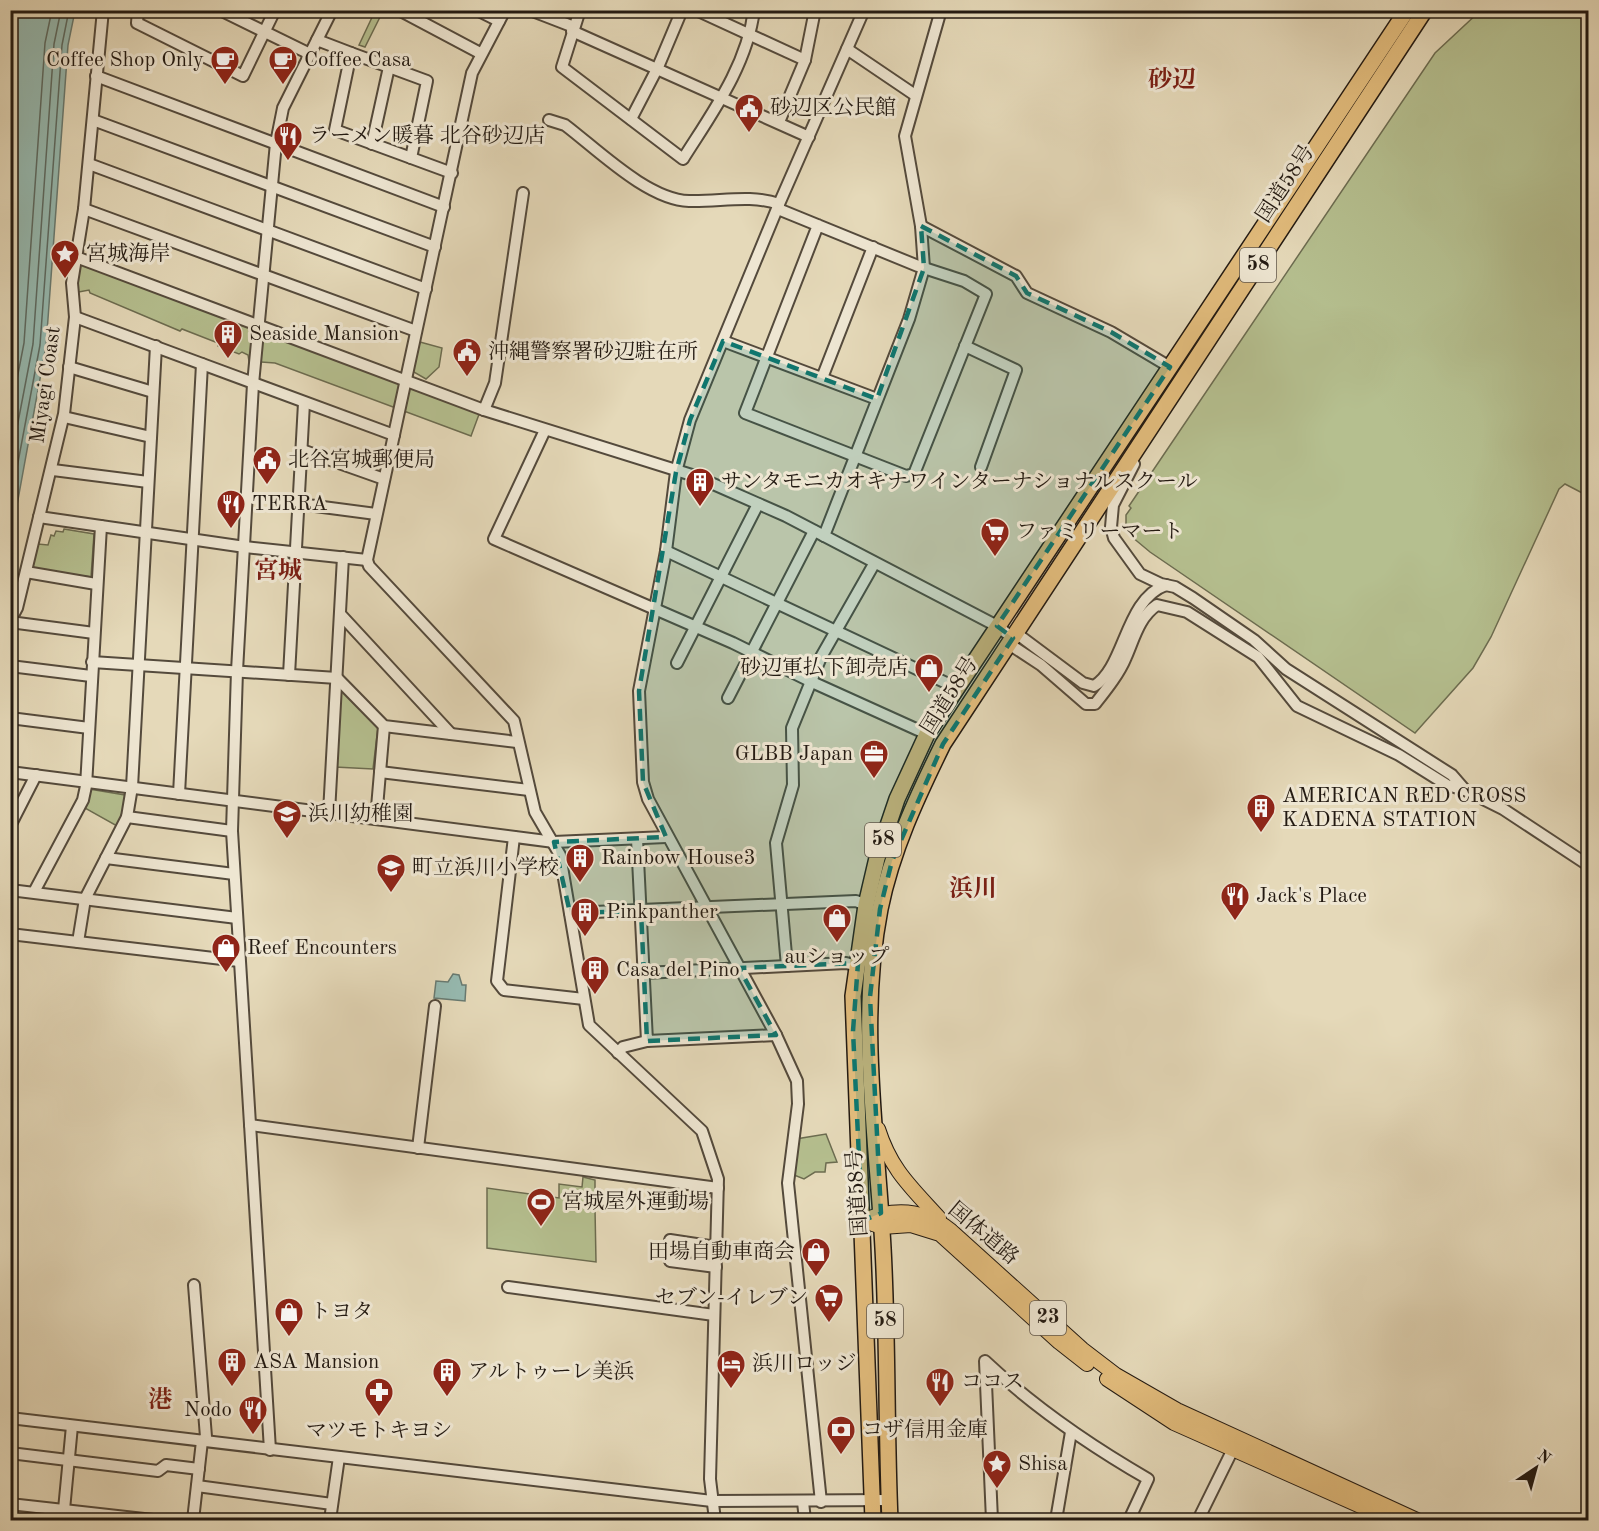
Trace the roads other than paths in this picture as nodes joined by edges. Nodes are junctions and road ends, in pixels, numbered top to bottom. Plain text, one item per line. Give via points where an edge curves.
1 (103, 10) edge
2 (138, 10) edge
3 (220, 10) edge
4 (275, 10) edge
5 (332, 10) edge
6 (399, 10) edge
7 (477, 10) edge
8 (505, 10) edge
9 (530, 10) edge
10 (580, 10) edge
11 (682, 10) edge
12 (696, 10) edge
13 (754, 10) edge
14 (815, 10) edge
15 (864, 10) edge
16 (941, 10) edge
17 (1407, 10) edge
18 (1425, 10) edge
19 (499, 21) junction
20 (573, 29) junction
21 (264, 33) junction
22 (751, 35) junction
23 (317, 40) junction
24 (848, 50) junction
25 (351, 53) junction
26 (480, 53) junction
27 (310, 54) junction
28 (805, 60) junction
29 (389, 67) junction
30 (658, 67) junction
31 (96, 76) junction
32 (915, 95) junction
33 (722, 97) junction
34 (631, 119) junction
35 (93, 120) junction
36 (549, 120) dead end
37 (779, 122) junction
38 (809, 137) junction
39 (276, 143) junction
40 (372, 144) junction
41 (411, 158) junction
42 (89, 164) junction
43 (452, 173) junction
44 (272, 186) junction
45 (523, 194) dead end
46 (778, 206) junction
47 (444, 207) junction
48 (84, 209) junction
49 (818, 225) junction
50 (921, 226) junction
51 (267, 230) junction
52 (435, 247) junction
53 (873, 248) junction
54 (76, 257) junction
55 (924, 268) junction
56 (263, 275) junction
57 (426, 289) junction
58 (75, 317) junction
59 (259, 326) junction
60 (416, 331) junction
61 (723, 341) junction
62 (156, 346) junction
63 (965, 346) junction
64 (767, 358) junction
65 (202, 364) junction
66 (69, 367) junction
67 (1170, 367) junction
68 (822, 378) junction
69 (405, 381) junction
70 (253, 384) junction
71 (153, 392) junction
72 (877, 399) junction
73 (304, 403) junction
74 (484, 410) junction
75 (64, 417) junction
76 (1157, 419) junction
77 (544, 430) junction
78 (394, 435) junction
79 (151, 437) junction
80 (302, 450) junction
81 (855, 456) junction
82 (981, 467) dead end
83 (52, 470) junction
84 (676, 472) junction
85 (384, 479) junction
86 (148, 482) junction
87 (300, 504) junction
88 (758, 504) junction
89 (376, 514) junction
90 (39, 517) junction
91 (101, 526) junction
92 (146, 532) junction
93 (819, 533) junction
94 (193, 539) junction
95 (245, 547) junction
96 (666, 551) junction
97 (297, 552) junction
98 (343, 557) junction
99 (367, 560) junction
100 (874, 564) junction
101 (26, 572) junction
102 (720, 576) junction
103 (96, 584) junction
104 (1166, 585) junction
105 (777, 602) junction
106 (655, 610) junction
107 (340, 614) junction
108 (10, 622) edge
109 (997, 626) junction
110 (695, 627) junction
111 (836, 630) junction
112 (94, 633) junction
113 (1013, 638) junction
114 (1246, 646) junction
115 (752, 653) junction
116 (92, 662) junction
117 (678, 663) dead end
118 (10, 666) edge
119 (138, 666) junction
120 (187, 669) junction
121 (237, 671) junction
122 (290, 675) junction
123 (91, 676) junction
124 (337, 678) junction
125 (812, 682) junction
126 (957, 688) junction
127 (728, 698) dead end
128 (10, 718) edge
129 (384, 726) junction
130 (89, 728) junction
131 (450, 734) junction
132 (927, 734) junction
133 (517, 742) junction
134 (10, 771) edge
135 (380, 772) junction
136 (36, 775) junction
137 (86, 781) junction
138 (132, 787) junction
139 (529, 790) junction
140 (1465, 790) junction
141 (179, 794) junction
142 (233, 801) junction
143 (329, 813) junction
144 (127, 817) junction
145 (376, 819) junction
146 (10, 826) edge
147 (232, 831) junction
148 (514, 837) junction
149 (666, 837) junction
150 (637, 839) junction
151 (554, 842) junction
152 (106, 858) junction
153 (1588, 865) edge
154 (234, 874) junction
155 (10, 890) edge
156 (34, 892) junction
157 (85, 899) junction
158 (781, 904) junction
159 (866, 904) junction
160 (706, 909) junction
161 (641, 911) junction
162 (570, 913) junction
163 (237, 918) junction
164 (10, 934) edge
165 (78, 942) junction
166 (239, 961) junction
167 (787, 966) junction
168 (858, 966) junction
169 (739, 968) junction
170 (644, 973) junction
171 (584, 999) junction
172 (435, 1006) dead end
173 (776, 1035) junction
174 (647, 1041) junction
175 (618, 1053) junction
176 (873, 1113) junction
177 (250, 1125) junction
178 (418, 1148) junction
179 (718, 1188) junction
180 (881, 1220) junction
181 (862, 1221) junction
182 (951, 1230) junction
183 (670, 1240) dead end
184 (716, 1247) junction
185 (670, 1261) dead end
186 (716, 1267) junction
187 (194, 1285) dead end
188 (508, 1287) dead end
189 (714, 1315) junction
190 (10, 1418) edge
191 (72, 1426) junction
192 (1071, 1432) junction
193 (202, 1441) junction
194 (1235, 1444) junction
195 (270, 1450) junction
196 (10, 1453) edge
197 (339, 1457) junction
198 (69, 1461) junction
199 (199, 1468) junction
200 (198, 1486) junction
201 (889, 1500) junction
202 (712, 1501) junction
203 (871, 1501) junction
204 (803, 1502) junction
205 (821, 1502) junction
206 (10, 1504) edge
207 (332, 1504) junction
208 (63, 1516) edge
209 (135, 1520) edge
210 (153, 1521) edge
211 (193, 1521) edge
212 (330, 1521) edge
213 (715, 1521) edge
214 (805, 1521) edge
215 (873, 1521) edge
216 (890, 1521) edge
217 (992, 1521) edge
218 (1056, 1521) edge
219 (1129, 1521) edge
220 (1198, 1521) edge
221 (1392, 1521) edge
222 (1417, 1521) edge

1 - 31 street, Miyagi Coast
2 - 21 street via 137,23 243,76
3 - 21 street
4 - 21 street
5 - 23 street
6 - 26 street
7 - 19 street
8 - 19 street
9 - 20 street
10 - 20 street
11 - 30 street
12 - 22 street
13 - 22 street
14 - 28 street
15 - 24 street
16 - 32 street
17 - 67 highway, 国道58号 / 58
18 - 76 highway, 国道58号 / 58
19 - 26 street
20 - 30 street
20 - 34 street via 562,67
21 - 27 street
22 - 28 street
22 - 33 street
23 - 25 street
23 - 27 street
24 - 32 street
24 - 38 street
25 - 29 street
25 - 40 street via 335,130
26 - 43 street via 472,73
27 - 39 street via 283,108
28 - 37 street
29 - 40 street
29 - 41 street via 427,81
30 - 33 street
30 - 34 street
31 - 35 street, Miyagi Coast
31 - 39 street
32 - 50 street via 905,136
33 - 34 street via 683,159
33 - 37 street
35 - 42 street, Miyagi Coast
35 - 44 street
36 - 46 street via 565,125 651,190 686,201 763,198
37 - 38 street
38 - 46 street
39 - 44 street
39 - 47 street
40 - 41 street
41 - 43 street
42 - 48 street, Miyagi Coast
42 - 51 street
43 - 47 street
44 - 51 street
44 - 52 street
45 - 74 street via 495,383
46 - 49 street
46 - 61 street
47 - 52 street
48 - 54 street, Miyagi Coast
48 - 56 street
49 - 53 street
49 - 64 street
50 - 55 street
50 - 67 street via 1016,276 1027,293 1111,332
51 - 56 street
51 - 57 street
52 - 57 street
53 - 55 street
53 - 68 street
54 - 58 street, Miyagi Coast via 72,283
54 - 59 street
55 - 63 street via 964,281 986,294
55 - 72 street via 909,319
56 - 59 street
56 - 60 street
57 - 60 street
58 - 62 street
58 - 66 street, Miyagi Coast
59 - 69 street
59 - 70 street
60 - 69 street
61 - 64 street
61 - 84 street via 690,420
62 - 65 street
62 - 71 street
63 - 81 street via 914,474 906,476
63 - 82 street via 1016,370
64 - 68 street
64 - 81 street via 745,413
65 - 70 street
65 - 94 street
66 - 71 street
66 - 75 street, Miyagi Coast
67 - 109 highway, 国道58号 / 58
68 - 72 street
69 - 74 street
69 - 78 street
70 - 73 street
70 - 95 street
71 - 79 street
72 - 81 street
73 - 78 street
73 - 80 street
74 - 77 street
75 - 79 street
75 - 83 street, Miyagi Coast
76 - 104 street via 1113,505 1111,528 1119,547 1140,574
76 - 113 highway, 国道58号 / 58
77 - 84 street
77 - 106 street via 494,539
78 - 85 street
79 - 86 street
80 - 85 street
80 - 87 street
81 - 93 street
83 - 86 street
83 - 90 street, Miyagi Coast
84 - 88 street via 695,476
84 - 96 street
85 - 89 street
86 - 92 street
87 - 89 street
87 - 97 street
88 - 93 street
88 - 102 street
89 - 99 street
90 - 91 street
90 - 101 street, Miyagi Coast
91 - 92 street
91 - 103 street
92 - 94 street
92 - 119 street
93 - 100 street
93 - 105 street
94 - 95 street
94 - 120 street
95 - 97 street
95 - 121 street
96 - 102 street
96 - 106 street
97 - 98 street
97 - 122 street
98 - 99 street
98 - 107 street
99 - 133 street via 514,721
100 - 109 street
100 - 111 street
101 - 103 street
101 - 108 street, Miyagi Coast
102 - 105 street
102 - 110 street
103 - 112 street
104 - 113 street via 1146,600 1111,667 1094,686 1083,683
104 - 114 street via 1174,586 1227,622
105 - 111 street
105 - 115 street
106 - 110 street
106 - 149 street via 639,691 642,770 648,799
107 - 124 street
107 - 131 street
108 - 112 street
109 - 113 street
109 - 126 highway, 国道58号 / 58
110 - 115 street
110 - 117 street
111 - 125 street
111 - 126 street
112 - 116 street
113 - 114 street via 1086,704 1095,704 1111,684 1136,631 1157,605 1187,612
113 - 176 highway, 国道58号 / 58 via 943,744 892,861 880,909 870,997
114 - 140 street via 1276,657 1286,669 1452,775
114 - 140 street via 1296,706 1399,755 1447,785
115 - 125 street
115 - 127 street
116 - 119 street
116 - 123 street
118 - 123 street
119 - 120 street
119 - 138 street
120 - 121 street
120 - 141 street
121 - 122 street
121 - 142 street
122 - 124 street
123 - 130 street
124 - 129 street
124 - 143 street
125 - 132 street
125 - 158 street via 792,729 793,785 776,843
126 - 132 highway, 国道58号 / 58
128 - 130 street
129 - 131 street
129 - 135 street
130 - 137 street
131 - 133 street
132 - 159 highway, 国道58号 / 58 via 897,799
133 - 139 street
134 - 136 street
135 - 139 street
135 - 145 street
136 - 137 street
136 - 146 street
137 - 138 street
137 - 156 street via 83,800
138 - 141 street
138 - 144 street
139 - 151 street via 535,812
140 - 153 street via 1503,809
141 - 142 street
142 - 143 street
142 - 147 street
143 - 145 street
144 - 147 street
144 - 152 street
145 - 148 street
147 - 154 street
148 - 151 street
148 - 171 street via 497,981 504,990
149 - 150 street
149 - 160 street
150 - 151 street
150 - 161 street
151 - 162 street
152 - 154 street
152 - 157 street
154 - 163 street
155 - 156 street
156 - 157 street
157 - 163 street
157 - 165 street
158 - 159 street
158 - 160 street
158 - 167 street
159 - 168 highway, 国道58号 / 58
160 - 161 street
160 - 169 street
161 - 162 street
161 - 170 street
162 - 171 street
163 - 166 street
164 - 165 street
165 - 166 street
166 - 177 street
167 - 168 street
167 - 169 street
168 - 181 highway, 国道58号 / 58 via 853,1031
169 - 170 street
169 - 173 street
170 - 174 street
171 - 175 street via 589,1025
172 - 178 street
173 - 174 street
173 - 205 street via 797,1081 798,1104 788,1183
174 - 175 street via 623,1047
175 - 179 street via 702,1131
176 - 180 highway, 国道58号 / 58
176 - 182 main road via 888,1158
177 - 178 street
177 - 195 street
178 - 179 street
179 - 184 street
180 - 181 main road, 国体道路 / 23
180 - 182 main road, 国体道路 / 23 via 920,1213
180 - 194 main road, 国体道路 / 23 via 940,1234 1059,1342 1115,1384 1174,1423
180 - 201 highway, 国道58号 / 58
181 - 203 highway, 国道58号 / 58
182 - 194 main road, 国体道路 / 23 via 1116,1375
183 - 184 street
184 - 186 street
185 - 186 street
186 - 189 street
187 - 193 street via 206,1437
188 - 189 street
189 - 202 street
190 - 191 street
191 - 193 street
191 - 198 street
192 - 217 street via 985,1361
192 - 218 street
192 - 219 street via 1148,1479
193 - 195 street
193 - 199 street
194 - 220 street
194 - 221 main road, 国体道路 / 23
194 - 222 main road, 国体道路 / 23
195 - 197 street
196 - 198 street
197 - 202 street
197 - 207 street
198 - 199 street via 158,1471 166,1465
198 - 208 street
199 - 200 street
200 - 207 street
200 - 211 street
201 - 203 street
201 - 216 highway, 国道58号 / 58
202 - 204 street
202 - 213 street
203 - 205 street
203 - 215 highway, 国道58号 / 58
204 - 205 street
204 - 214 street
206 - 208 street
207 - 212 street
208 - 209 street
209 - 210 street

